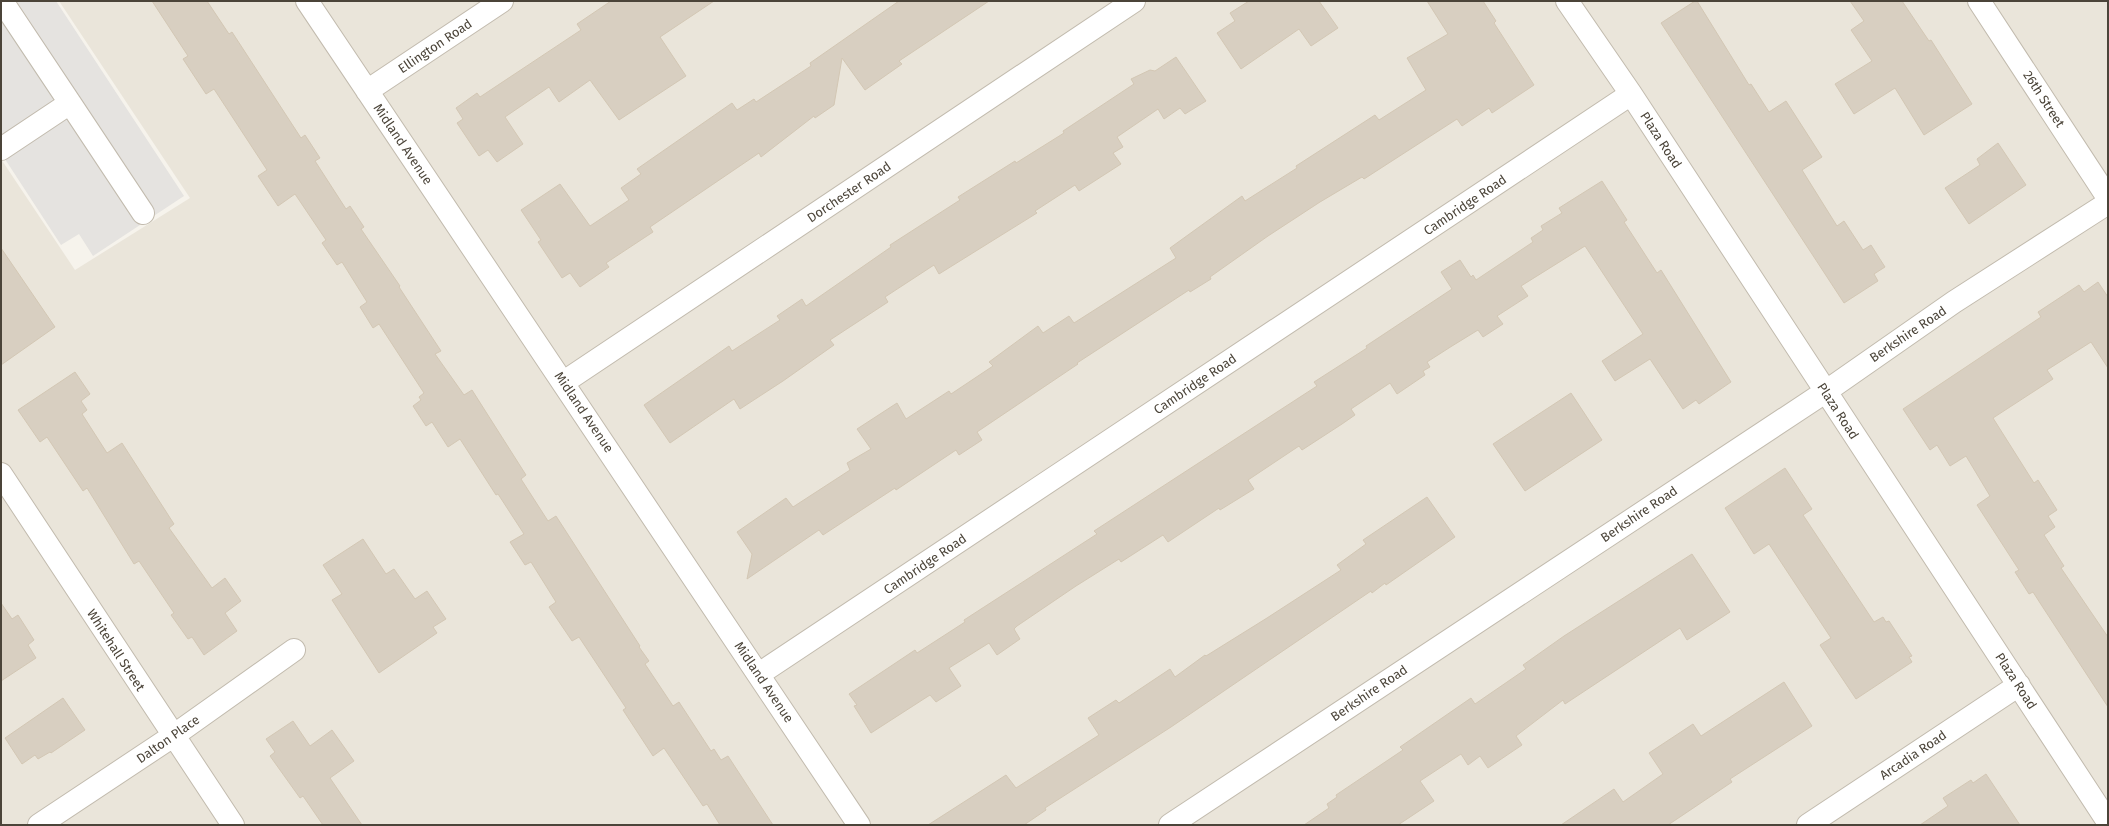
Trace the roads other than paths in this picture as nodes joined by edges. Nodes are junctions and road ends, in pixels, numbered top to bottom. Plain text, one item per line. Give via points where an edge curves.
1 (2, 1) edge
2 (307, 1) edge
3 (502, 1) edge
4 (1134, 1) edge
5 (1567, 1) edge
6 (1980, 1) edge
7 (367, 91) junction
8 (1632, 94) junction
9 (70, 103) junction
10 (1, 149) edge
11 (2108, 198) edge
12 (2108, 203) edge
13 (143, 213) dead end
14 (564, 382) junction
15 (1825, 392) junction
16 (1, 474) edge
17 (294, 650) dead end
18 (759, 674) junction
19 (2019, 685) junction
20 (173, 736) junction
21 (2108, 822) edge
22 (39, 825) edge
23 (233, 825) edge
24 (859, 825) edge
25 (1170, 825) edge
26 (1808, 825) edge

1 - 9 street
2 - 7 street, Midland Avenue
3 - 7 street, Ellington Road
4 - 14 street, Dorchester Road
5 - 8 street, Plaza Road
6 - 11 street, 26th Street
7 - 14 street, Midland Avenue
8 - 15 street, Plaza Road
8 - 18 street, Cambridge Road
9 - 10 street
9 - 13 street
12 - 15 street, Berkshire Road via 1954,302
14 - 18 street, Midland Avenue
15 - 19 street, Plaza Road
15 - 25 street, Berkshire Road
16 - 20 street, Whitehall Street
17 - 20 street, Dalton Place
18 - 24 street, Midland Avenue
19 - 21 street, Plaza Road
19 - 26 street, Arcadia Road
20 - 22 street, Dalton Place
20 - 23 street, Whitehall Street

